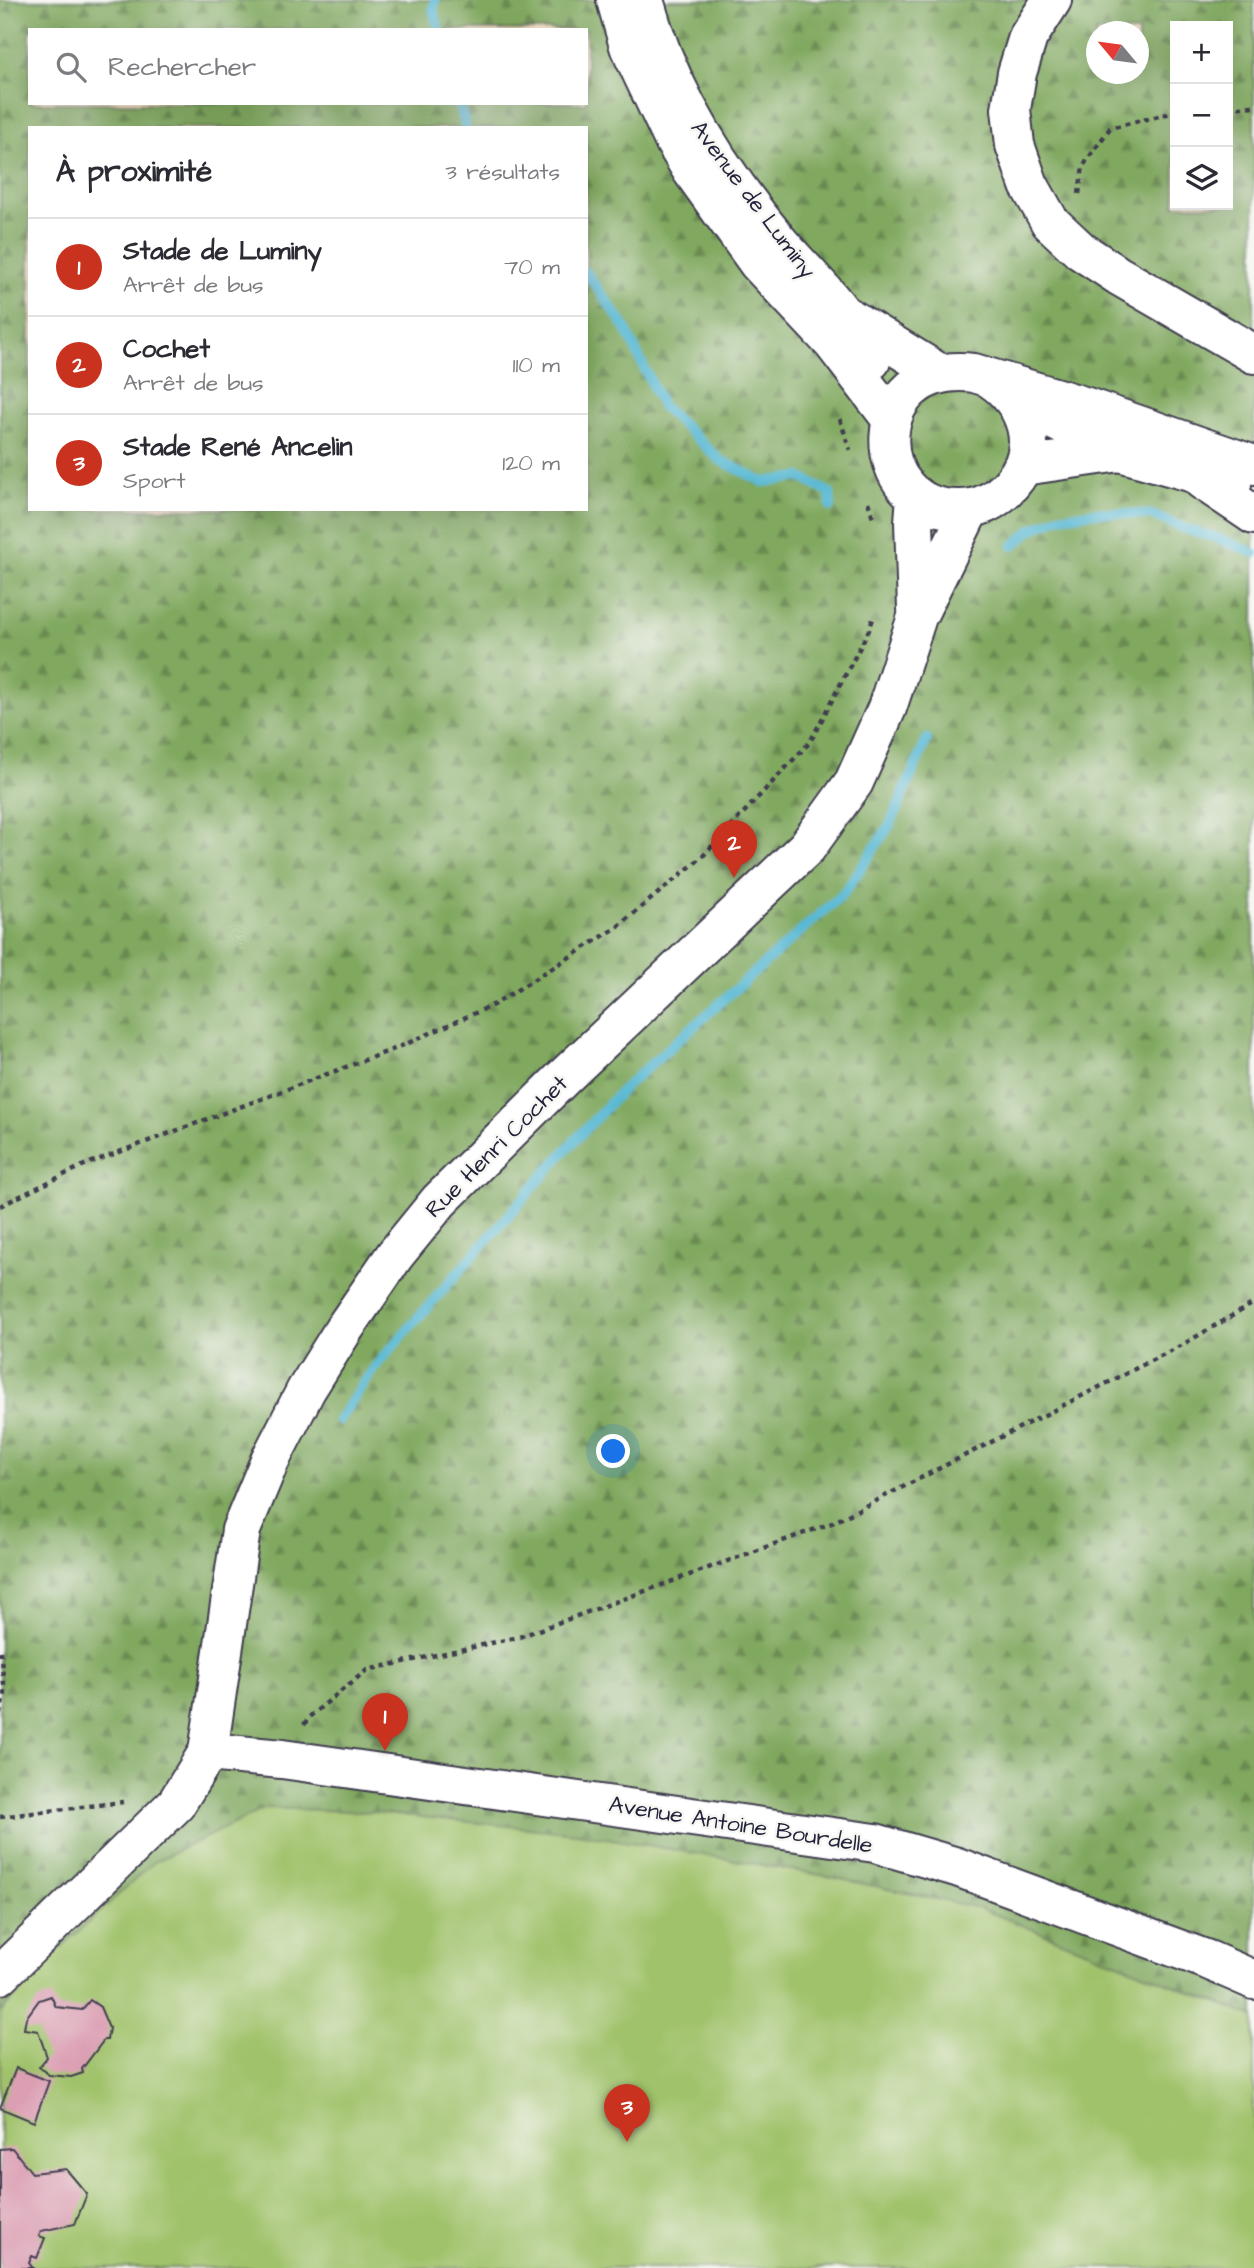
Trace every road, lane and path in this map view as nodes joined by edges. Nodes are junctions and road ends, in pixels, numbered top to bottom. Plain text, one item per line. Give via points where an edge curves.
1 (617, 0) edge
2 (645, 0) edge
3 (1052, 0) edge
4 (1254, 106) edge
5 (1233, 108) edge
6 (1170, 113) edge
7 (1071, 242) junction
8 (843, 314) junction
9 (1254, 354) edge
10 (939, 373) junction
11 (1003, 390) junction
12 (895, 412) junction
13 (1120, 452) junction
14 (1254, 465) edge
15 (1023, 466) junction
16 (1185, 469) junction
17 (1254, 492) edge
18 (916, 496) junction
19 (970, 509) junction
20 (1254, 515) edge
21 (877, 607) dead end
22 (917, 617) junction
23 (0, 1206) edge
24 (1254, 1303) edge
25 (0, 1651) edge
26 (0, 1713) edge
27 (208, 1752) junction
28 (282, 1759) junction
29 (176, 1804) junction
30 (0, 1817) edge
31 (0, 1975) edge
32 (1254, 1980) edge

1 - 12 street via 629,46 692,171 758,263
2 - 8 street, Avenue de Luminy via 655,40 713,153 779,241
3 - 7 street via 1028,37 1011,109 1015,145 1029,185 1050,222
4 - 5 path
6 - 7 path via 1110,128 1083,166
7 - 9 street via 1119,276
8 - 10 street, Avenue de Luminy
8 - 12 street, Avenue de Luminy
10 - 11 street via 974,373
10 - 12 street via 916,385
11 - 13 street via 1071,430
11 - 14 street via 1084,406
11 - 15 street via 1023,416 1027,450
12 - 18 street via 890,453 904,484
13 - 15 street
13 - 16 street
15 - 19 street via 1002,494
16 - 17 street
16 - 20 street
18 - 19 street via 950,510
18 - 22 street, Rue Henri Cochet
19 - 22 street, Rue Henri Cochet
21 - 23 path via 810,742 702,857 616,928 493,1005 410,1042 82,1166
22 - 27 street, Rue Henri Cochet via 887,708 854,782 807,847 439,1201 344,1329 270,1460 241,1530
24 - 28 path via 1182,1345 832,1523 519,1637 367,1670 309,1717
25 - 26 path via 5,1693
27 - 28 street, Avenue Antoine Bourdelle
27 - 29 street
28 - 32 street, Avenue Antoine Bourdelle via 875,1843 957,1867
29 - 30 path via 116,1802
29 - 31 street

